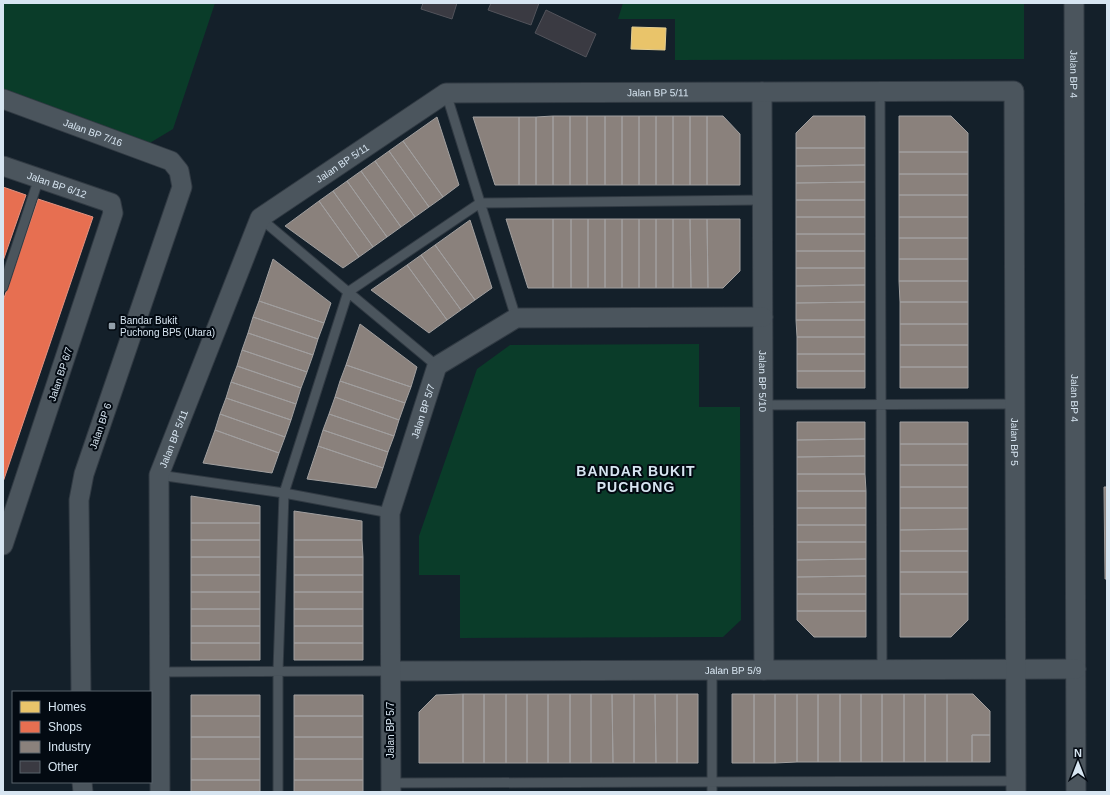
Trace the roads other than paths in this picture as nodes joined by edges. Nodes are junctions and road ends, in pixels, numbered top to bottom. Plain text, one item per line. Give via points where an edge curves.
1 (1074, 3) edge
2 (1014, 91) joint
3 (762, 92) junction
4 (880, 92) junction
5 (446, 93) junction
6 (3, 99) edge
7 (3, 166) edge
8 (179, 172) joint
9 (39, 178) junction
10 (762, 200) junction
11 (480, 202) junction
12 (111, 203) joint
13 (260, 218) junction
14 (3, 287) edge
15 (348, 292) junction
16 (763, 317) junction
17 (516, 318) junction
18 (437, 366) junction
19 (881, 404) junction
20 (1015, 404) junction
21 (763, 405) junction
22 (159, 475) junction
23 (284, 493) junction
24 (390, 513) junction
25 (3, 545) edge
26 (882, 669) junction
27 (1016, 669) junction
28 (1076, 669) junction
29 (712, 670) junction
30 (764, 670) junction
31 (278, 671) junction
32 (390, 671) junction
33 (160, 672) junction
34 (81, 691) edge
35 (712, 782) junction
36 (1016, 786) edge
37 (391, 787) edge
38 (160, 792) edge
39 (278, 792) edge
40 (712, 792) edge
41 (1076, 792) edge

1 - 28 street, Jalan BP 4
2 - 4 street, Jalan BP 5/11
2 - 20 street, Jalan BP 5
3 - 4 street, Jalan BP 5/11
3 - 5 street, Jalan BP 5/11
3 - 10 street, Jalan BP 5/10
4 - 19 lane
5 - 11 lane
5 - 13 street, Jalan BP 5/11
6 - 8 street, Jalan BP 7/16 via 172,161
7 - 9 street, Jalan BP 6/12
8 - 34 street, Jalan BP 6 via 182,187 84,474 79,500
9 - 12 street, Jalan BP 6/12
9 - 14 lane
10 - 11 lane
10 - 16 street, Jalan BP 5/10
11 - 15 lane
11 - 17 lane
12 - 25 street, Jalan BP 6/7 via 113,213 12,507
13 - 15 lane
13 - 22 street, Jalan BP 5/11
15 - 18 lane
15 - 23 lane
16 - 17 street
16 - 21 street, Jalan BP 5/10
17 - 18 street
18 - 24 street, Jalan BP 5/7
19 - 20 lane
19 - 21 lane
19 - 26 lane
20 - 27 street, Jalan BP 5
21 - 30 street, Jalan BP 5/10
22 - 23 lane
22 - 33 street, Jalan BP 5/11
23 - 24 lane
23 - 31 lane
24 - 32 street, Jalan BP 5/7
26 - 27 street, Jalan BP 5/9
26 - 30 street, Jalan BP 5/9
27 - 28 street, Jalan BP 5/9
27 - 36 street, Jalan BP 5
28 - 41 street, Jalan BP 4
29 - 30 street, Jalan BP 5/9
29 - 32 street, Jalan BP 5/9
29 - 35 lane
31 - 32 lane
31 - 33 lane
31 - 39 lane
32 - 37 street, Jalan BP 5/7
33 - 38 street, Jalan BP 5/11
35 - 36 lane
35 - 37 lane
35 - 40 lane

